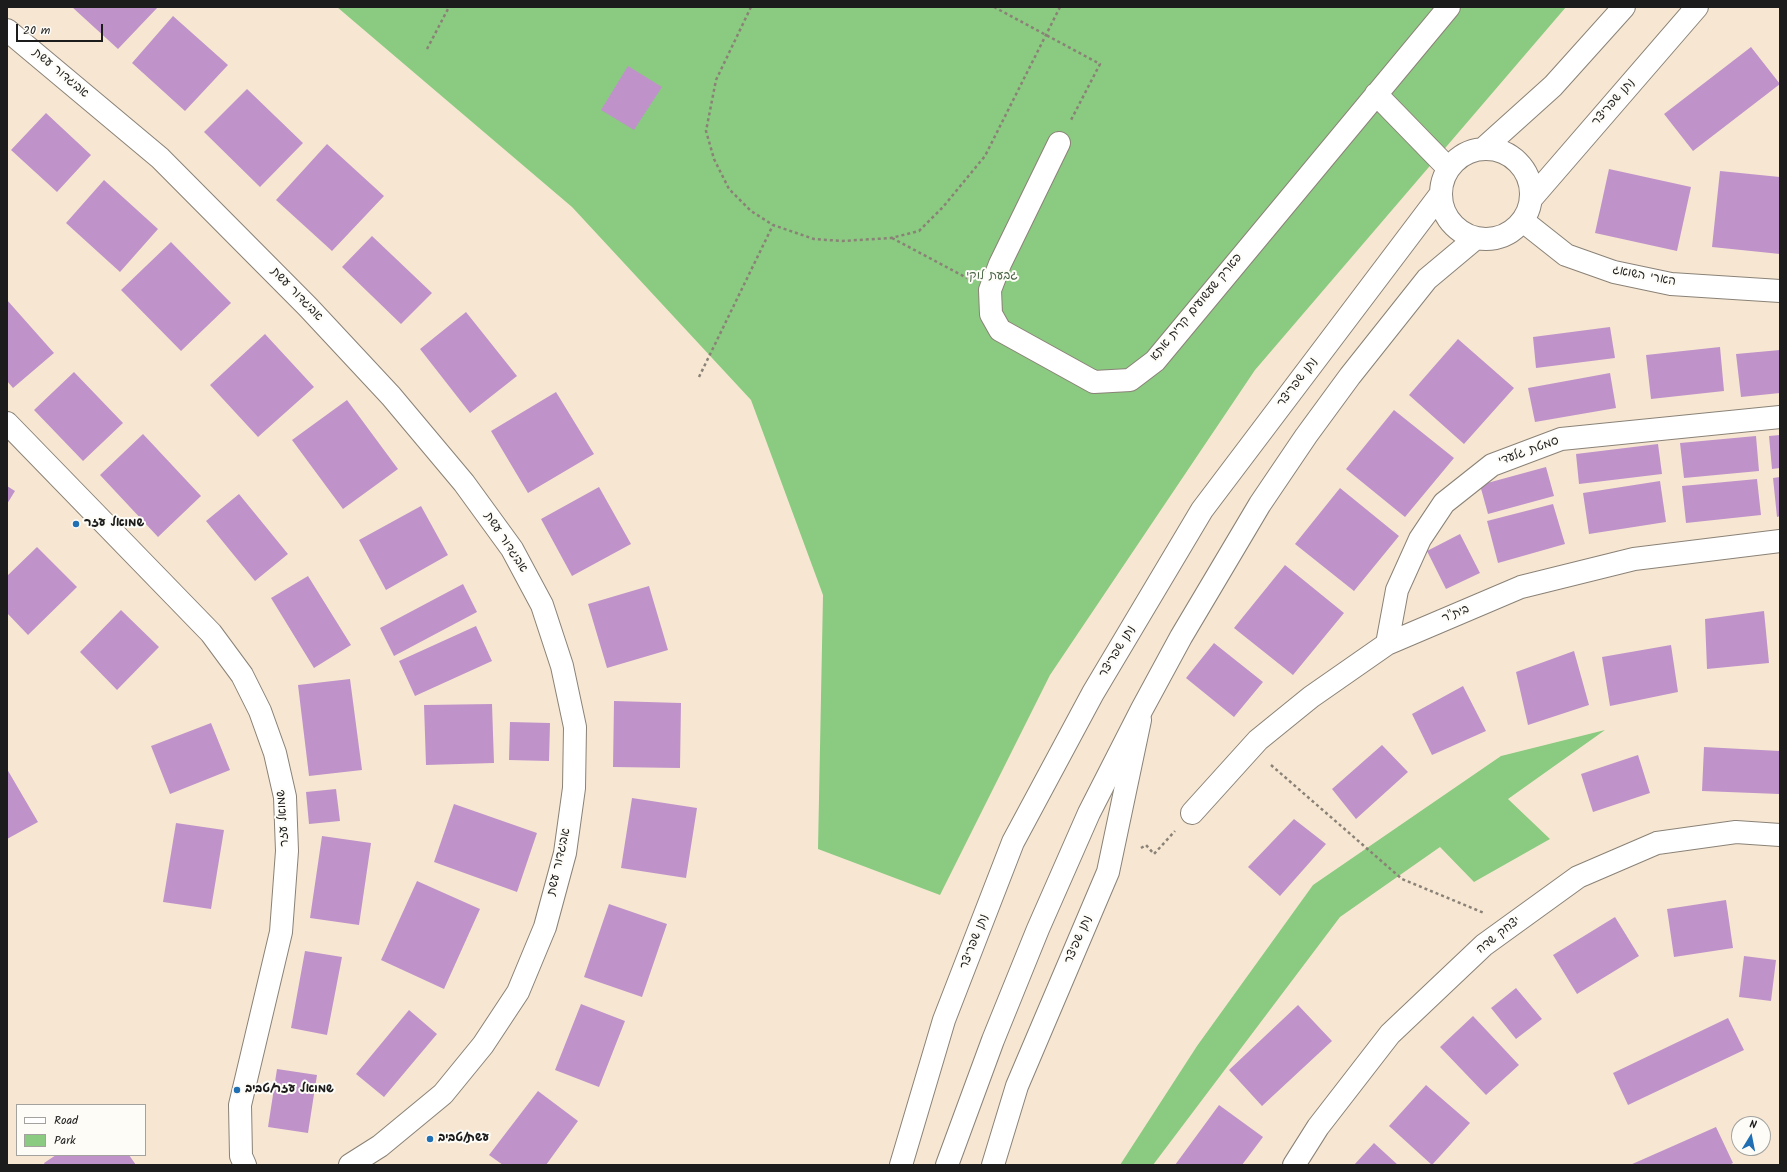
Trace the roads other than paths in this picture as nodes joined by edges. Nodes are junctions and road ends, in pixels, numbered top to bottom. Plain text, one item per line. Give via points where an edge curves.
1 (1449, 7) edge
2 (1624, 7) edge
3 (1697, 7) edge
4 (7, 30) edge
5 (1376, 94) junction
6 (1059, 143) road end
7 (1483, 149) junction
8 (1448, 168) junction
9 (1440, 195) junction
10 (1531, 199) junction
11 (1523, 221) junction
12 (1476, 238) junction
13 (1780, 290) edge
14 (1780, 417) edge
15 (7, 423) edge
16 (1780, 541) edge
17 (1388, 644) junction
18 (1142, 709) junction
19 (1192, 813) road end
20 (1780, 835) edge
21 (245, 1165) edge
22 (350, 1165) edge
23 (901, 1165) edge
24 (947, 1165) edge
25 (993, 1165) edge
26 (1294, 1165) edge

1 - 5 street, פארק שעשועים קרית אתא
2 - 7 street via 1553,86
3 - 10 street, נתן שפריצר
4 - 22 street, אביגדור עשת via 160,158 308,307 391,396 464,482 512,549 542,605 562,666 575,727 574,788 565,853 545,927 518,992 483,1045 443,1094 380,1146
5 - 6 street, פארק שעשועים קרית אתא via 1155,361 1130,380 1094,382 1000,330 991,314 990,290 1000,264
5 - 8 street
7 - 8 street via 1458,158
7 - 10 street via 1499,151 1513,158 1524,169 1530,184
8 - 9 street
9 - 12 street via 1443,210 1450,223 1462,233
9 - 23 street, נתן שפריצר via 1202,510 1093,693 1013,842 944,1020
10 - 11 street
11 - 12 street via 1502,237 1489,240
11 - 13 street, הארי השואג via 1566,255 1614,272 1671,284
12 - 18 street via 1427,280 1350,376 1306,436 1260,504 1181,637
14 - 17 street, סמטת גלעדי via 1561,439 1492,465 1444,504 1420,540 1397,590
15 - 21 street, שמואל עזר via 212,633 242,675 260,711 275,753 285,797 287,850 281,932 240,1105 241,1156
16 - 17 street, בית"ר via 1634,559 1522,587
17 - 19 street, בית"ר via 1311,697 1251,748
18 - 24 street via 1089,813 1038,929 993,1040
18 - 25 street, נתן שפיצר via 1108,872 1017,1086
20 - 26 street, יצחק שדה via 1736,832 1657,843 1578,877 1484,945 1390,1034 1318,1127

